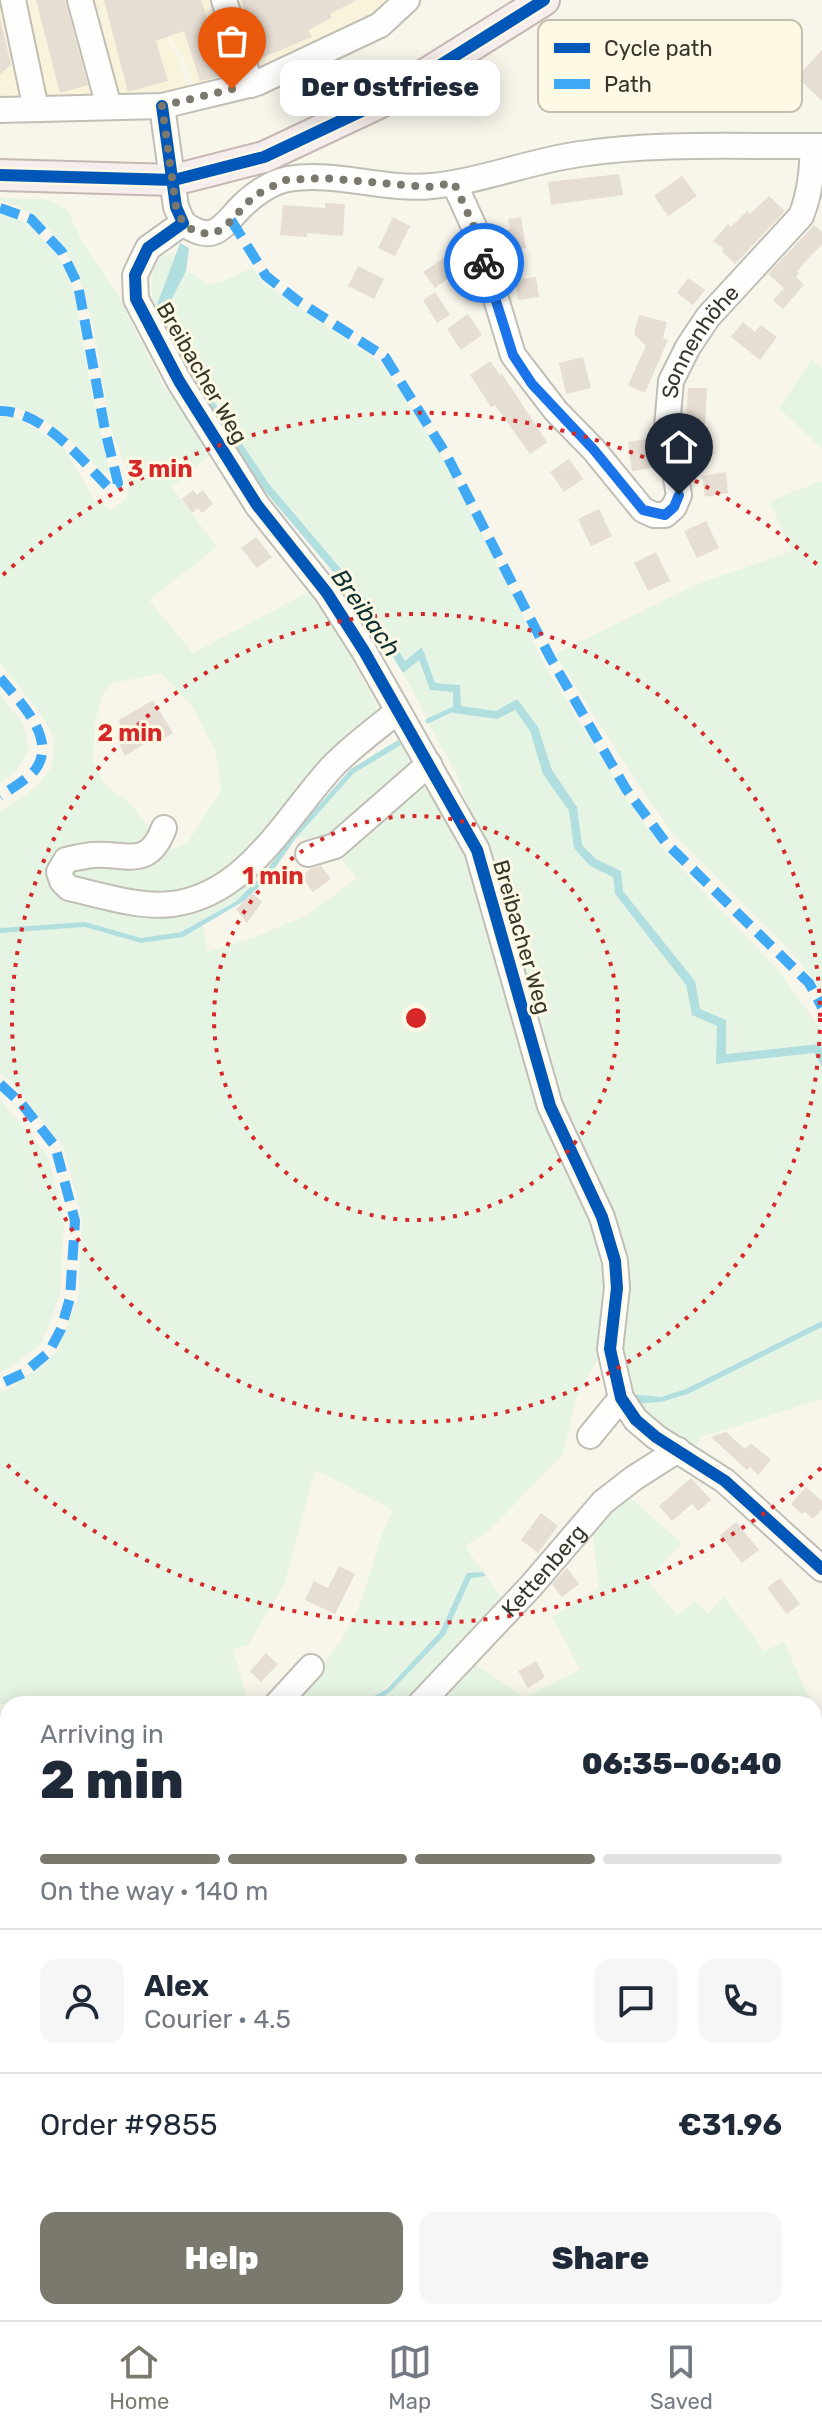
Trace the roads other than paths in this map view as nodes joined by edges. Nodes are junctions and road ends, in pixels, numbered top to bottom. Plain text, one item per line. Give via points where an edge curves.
1 (13, 0) edge
2 (80, 0) edge
3 (224, 0) edge
4 (407, 0) edge
5 (544, 0) edge
6 (251, 85) junction
7 (162, 106) junction
8 (109, 107) junction
9 (36, 109) junction
10 (0, 110) edge
11 (819, 142) edge
12 (0, 175) edge
13 (174, 180) junction
14 (454, 183) junction
15 (183, 223) junction
16 (398, 711) junction
17 (429, 764) junction
18 (164, 828) dead end
19 (308, 854) dead end
20 (621, 1398) junction
21 (590, 1436) dead end
22 (678, 1450) junction
23 (822, 1569) edge
24 (311, 1667) dead end
25 (284, 1696) edge
26 (428, 1696) edge

1 - 9 street
2 - 8 street
3 - 6 street
4 - 6 street via 380,25
5 - 13 main road via 383,101 264,157
6 - 7 street
7 - 8 street
7 - 13 street
8 - 9 street
9 - 10 street
11 - 14 street, Sonnenhöhe via 632,147 522,165
11 - 14 street, Sonnenhöhe via 801,216 708,317 671,381 667,427 679,495 665,515 643,510 532,384 513,355 475,229
12 - 13 main road
13 - 15 street
14 - 15 street, Sonnenhöhe via 428,187 285,180 254,196 223,229 195,232
15 - 16 street, Breibacher Weg via 148,248 135,275 136,299 179,381 257,505 327,593
16 - 17 street, Breibacher Weg
16 - 18 street via 332,767 250,865 210,893 169,904 138,903 69,888 62,881 59,872 66,860 146,853
17 - 19 street via 335,846
17 - 20 street, Breibacher Weg via 477,850 550,1106 602,1217 615,1261 610,1349
20 - 21 street
20 - 22 street, Breibacher Weg via 636,1420
22 - 23 street, Breibacher Weg via 756,1506
22 - 26 street, Kettenberg via 603,1502
24 - 25 street

